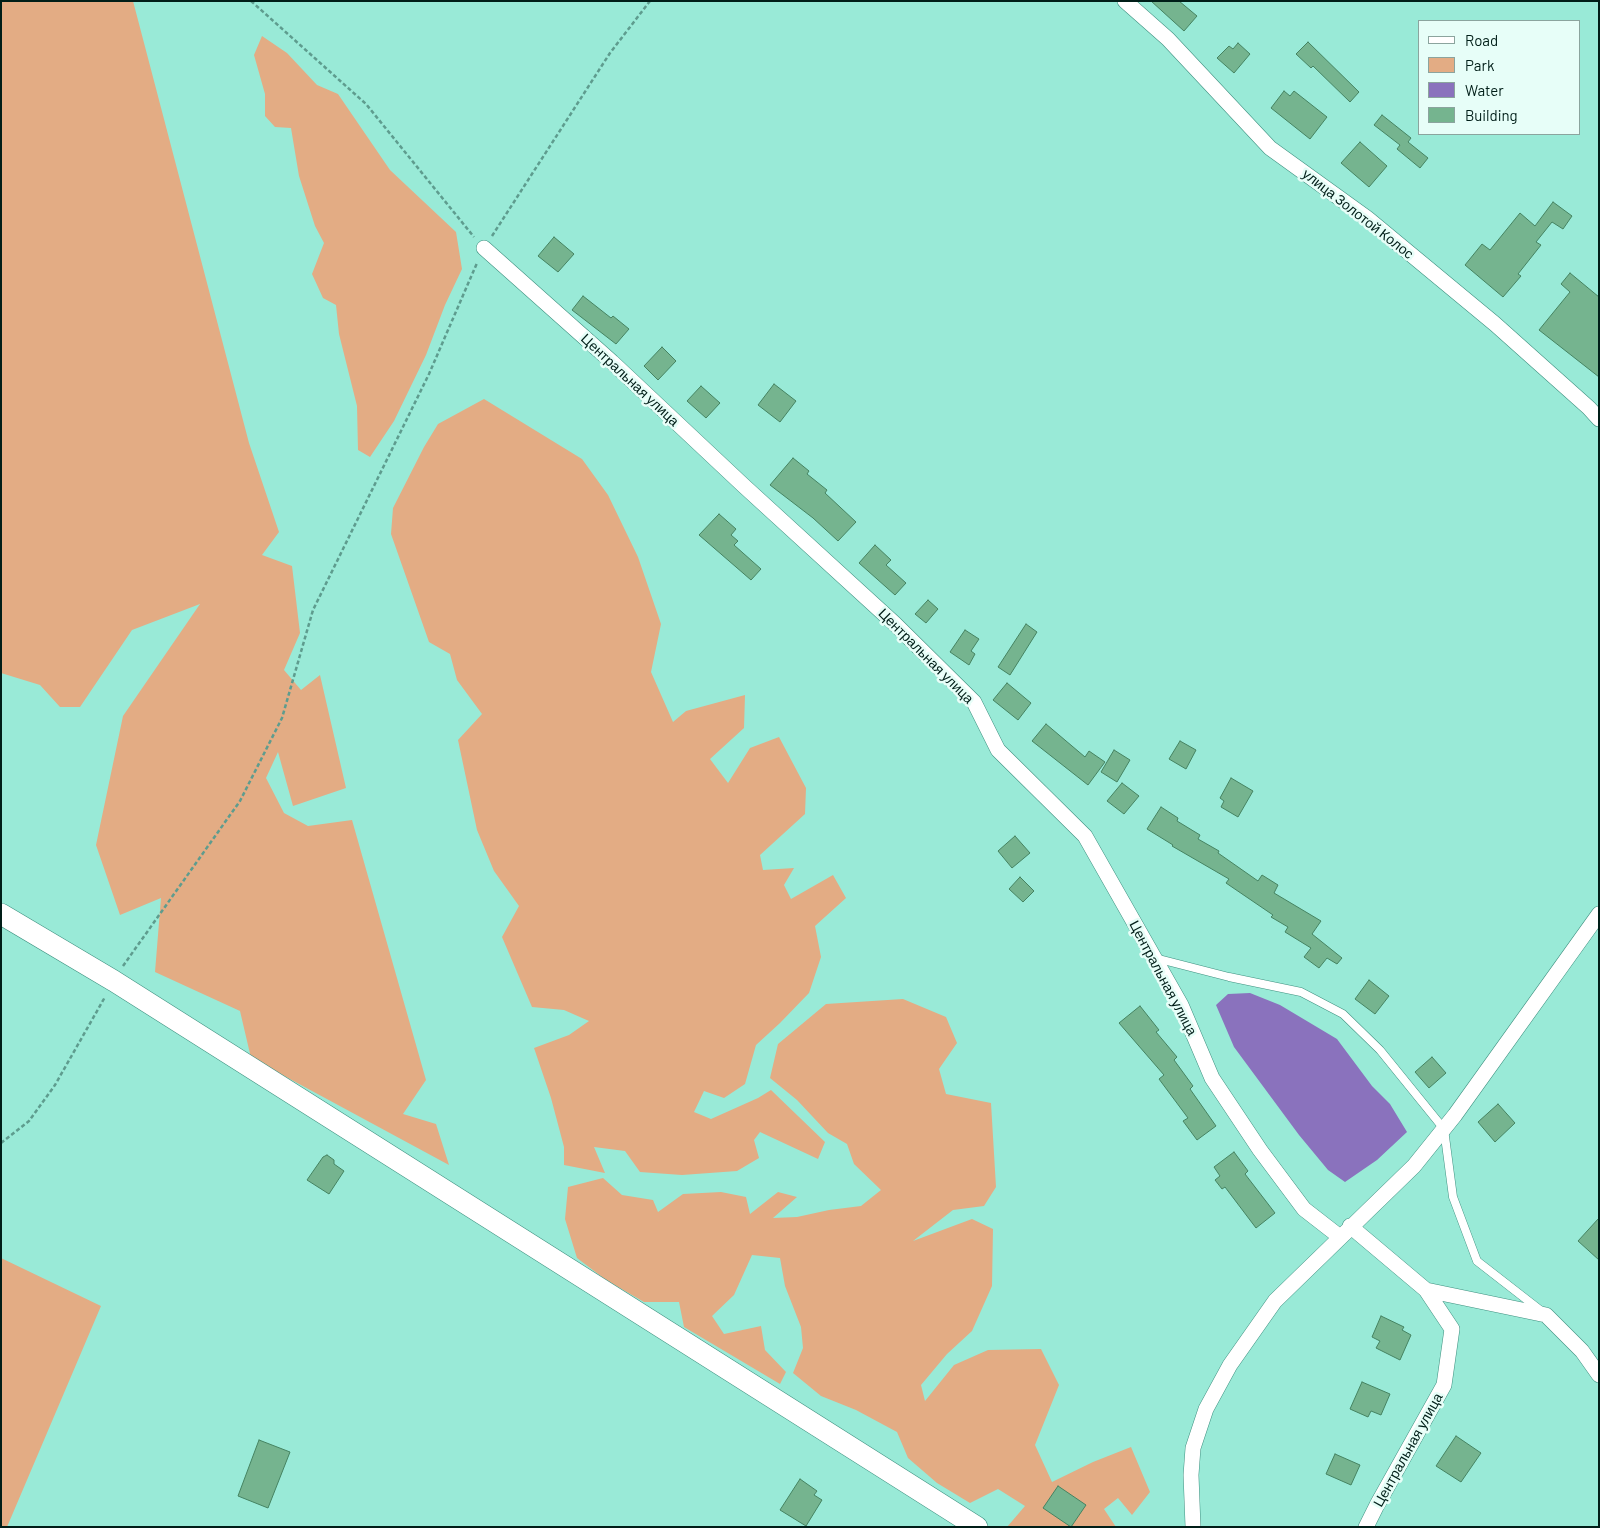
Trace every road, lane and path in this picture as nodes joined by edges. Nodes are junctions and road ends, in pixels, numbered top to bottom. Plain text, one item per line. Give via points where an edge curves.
1 (251, 1) edge
2 (650, 1) edge
3 (1125, 1) edge
4 (484, 248) junction
5 (1599, 419) edge
6 (1, 914) edge
7 (1599, 914) edge
8 (1155, 958) junction
9 (114, 981) junction
10 (1444, 1129) junction
11 (1, 1143) edge
12 (1345, 1232) junction
13 (1426, 1290) junction
14 (1546, 1315) junction
15 (1599, 1375) edge
16 (978, 1527) edge
17 (1193, 1527) edge
18 (1366, 1527) edge

1 - 4 path via 366,104
2 - 4 path via 610,53
3 - 5 street, улица Золотой Колос via 1168,39 1270,148 1367,218 1495,324
4 - 8 street, Центральная улица via 895,624 974,702 998,750 1085,836
4 - 9 path via 429,374 313,610 282,718 240,801
6 - 9 main road
7 - 10 street
8 - 10 lane via 1301,992 1343,1014 1380,1050
8 - 12 street, Центральная улица via 1181,1006 1212,1078 1254,1142 1304,1209
9 - 11 path via 55,1085 29,1121
9 - 16 main road
10 - 12 street via 1414,1166
10 - 14 lane via 1453,1198 1477,1261
12 - 13 street, Центральная улица
12 - 17 street via 1275,1301 1230,1365 1206,1409 1193,1448
13 - 14 street
13 - 18 street, Центральная улица via 1452,1330 1444,1386
14 - 15 street via 1582,1351

